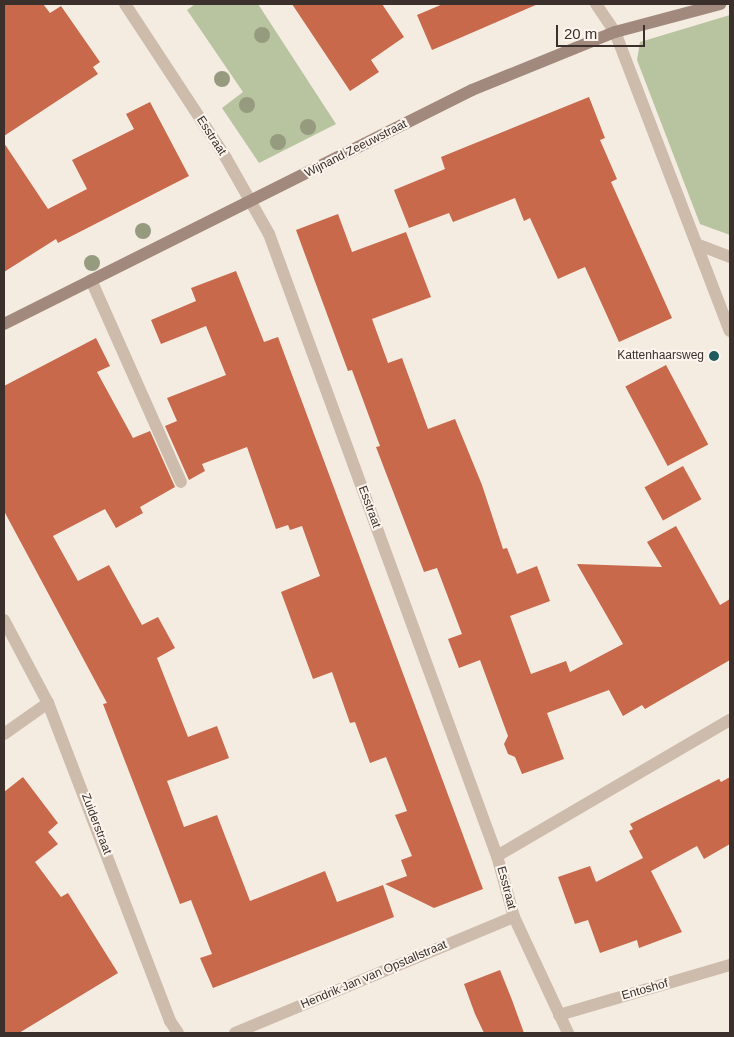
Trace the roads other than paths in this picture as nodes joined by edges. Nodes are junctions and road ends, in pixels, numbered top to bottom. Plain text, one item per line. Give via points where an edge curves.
1 (125, 4) edge
2 (596, 4) edge
3 (720, 4) edge
4 (615, 32) junction
5 (252, 202) junction
6 (699, 245) junction
7 (730, 257) edge
8 (91, 280) junction
9 (4, 324) edge
10 (730, 331) edge
11 (181, 482) dead end
12 (4, 620) edge
13 (48, 703) junction
14 (730, 720) edge
15 (4, 734) edge
16 (497, 856) junction
17 (514, 917) junction
18 (730, 965) edge
19 (559, 1015) junction
20 (178, 1033) edge
21 (235, 1033) edge
22 (568, 1033) edge

1 - 5 street, Esstraat
2 - 4 street
3 - 4 main road, Wijnand Zeeuwstraat
4 - 5 main road, Wijnand Zeeuwstraat via 472,90
4 - 6 street
5 - 8 main road, Wijnand Zeeuwstraat
5 - 16 street, Esstraat via 269,234
6 - 7 street
6 - 10 street
8 - 9 main road, Wijnand Zeeuwstraat
8 - 11 street
12 - 13 street, Zuiderstraat
13 - 15 street
13 - 20 street, Zuiderstraat via 170,1020
14 - 16 street
16 - 17 street, Esstraat
17 - 19 street, Esstraat
17 - 21 street, Hendrik Jan van Opstallstraat
18 - 19 street, Entoshof
19 - 22 street, Esstraat

